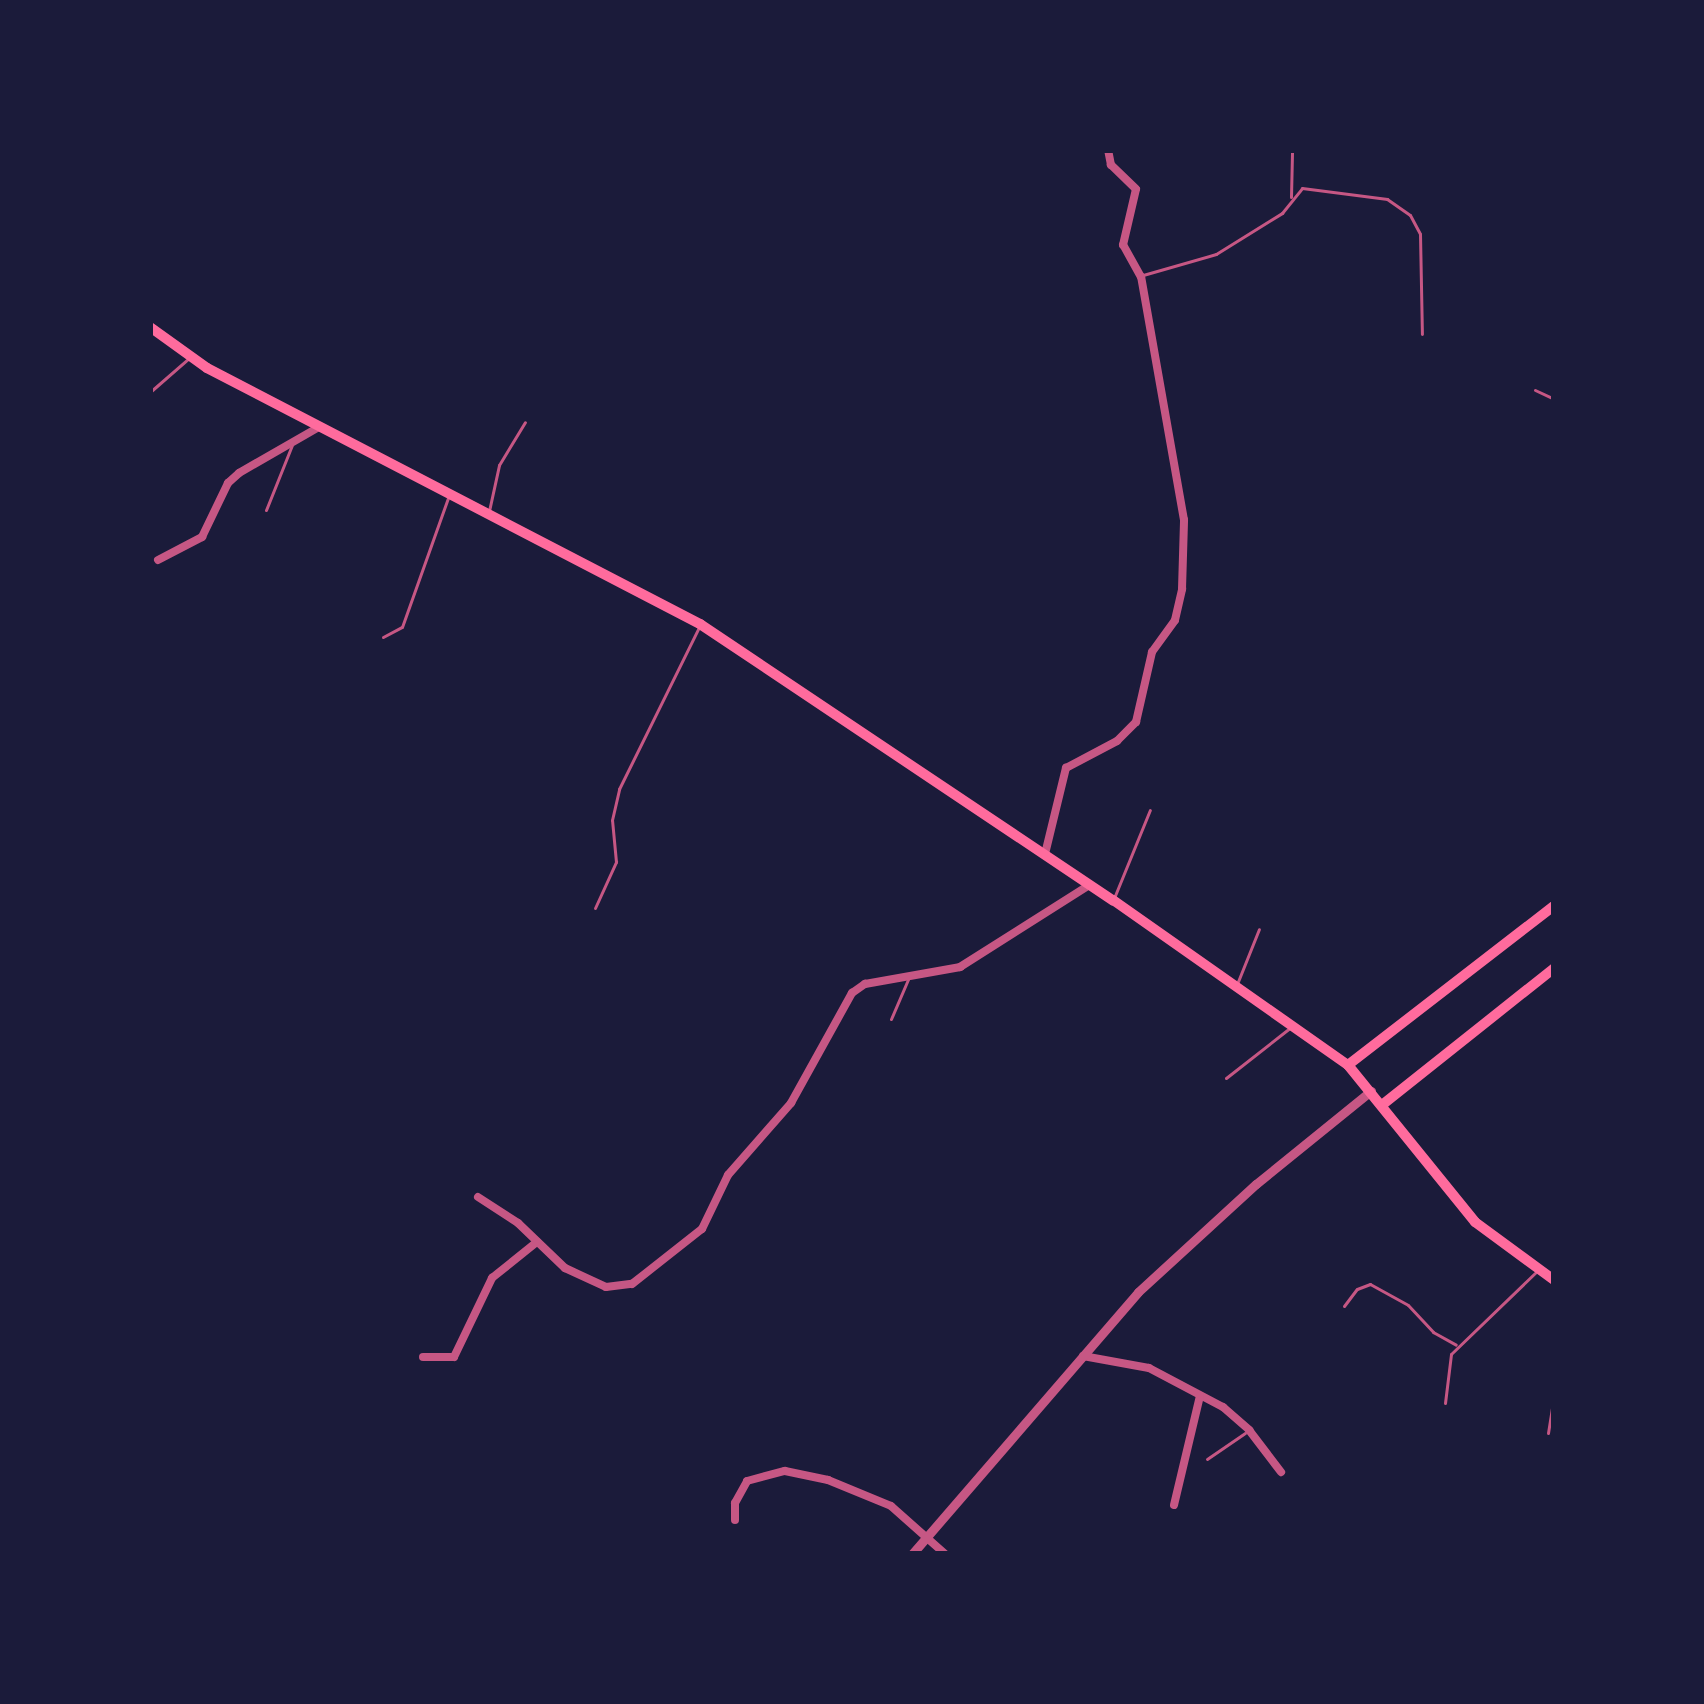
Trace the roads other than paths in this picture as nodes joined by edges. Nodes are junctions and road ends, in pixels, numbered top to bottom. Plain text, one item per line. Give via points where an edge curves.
1 (1108, 150) edge
2 (1292, 152) edge
3 (1291, 199) junction
4 (1142, 277) junction
5 (150, 327) edge
6 (1422, 334) dead end
7 (190, 357) junction
8 (1535, 391) dead end
9 (150, 392) edge
10 (1554, 399) edge
11 (525, 422) dead end
12 (320, 426) junction
13 (293, 442) junction
14 (450, 493) junction
15 (266, 510) dead end
16 (488, 512) junction
17 (158, 560) dead end
18 (700, 624) junction
19 (383, 637) dead end
20 (1150, 810) dead end
21 (1046, 854) junction
22 (1090, 885) junction
23 (1113, 900) junction
24 (1554, 906) edge
25 (595, 908) dead end
26 (1259, 929) dead end
27 (1554, 968) edge
28 (909, 977) junction
29 (1236, 986) junction
30 (891, 1019) dead end
31 (1292, 1027) junction
32 (1348, 1065) junction
33 (1226, 1078) dead end
34 (1371, 1091) junction
35 (1382, 1105) junction
36 (478, 1197) dead end
37 (537, 1242) junction
38 (1538, 1270) junction
39 (1554, 1280) edge
40 (1344, 1306) dead end
41 (1457, 1346) junction
42 (1079, 1354) junction
43 (423, 1357) dead end
44 (1200, 1396) junction
45 (1554, 1396) edge
46 (1445, 1403) dead end
47 (1250, 1430) junction
48 (1548, 1433) dead end
49 (1208, 1460) dead end
50 (1281, 1472) dead end
51 (1174, 1505) dead end
52 (734, 1520) dead end
53 (928, 1536) junction
54 (912, 1554) edge
55 (945, 1554) edge

1 - 4 street via 1136,190 1123,245
2 - 3 lane
3 - 4 lane via 1269,223 1216,254
3 - 6 lane via 1305,188 1346,193 1387,199 1410,215 1423,249
4 - 21 street via 1184,520 1179,608 1157,639 1136,722 1066,768
5 - 7 main road
7 - 9 lane
7 - 12 main road
8 - 10 lane
11 - 16 lane via 499,465
12 - 13 street
12 - 14 main road
13 - 15 lane
13 - 17 street via 228,483 202,537
14 - 16 main road
14 - 19 lane via 402,627
16 - 18 main road
18 - 21 main road
18 - 25 lane via 619,789 616,862
20 - 23 lane
21 - 22 main road
22 - 23 main road
22 - 28 street via 960,967
23 - 29 main road
24 - 32 main road
26 - 29 lane
27 - 35 main road
28 - 30 lane
28 - 37 street via 852,993 791,1103 728,1175 702,1229 632,1284 607,1287 565,1268
29 - 31 main road
31 - 32 main road
31 - 33 lane
32 - 34 main road
34 - 35 main road
34 - 42 street via 1212,1223
35 - 38 main road via 1475,1222
36 - 37 street
37 - 43 street via 492,1278 454,1357
38 - 39 main road
38 - 41 lane
40 - 41 lane via 1370,1284
41 - 46 lane
42 - 44 street via 1149,1368
42 - 53 street
44 - 47 street
44 - 51 street
45 - 48 lane
47 - 49 lane
47 - 50 street
52 - 53 street via 747,1480 785,1471 891,1506
53 - 54 street
53 - 55 street

